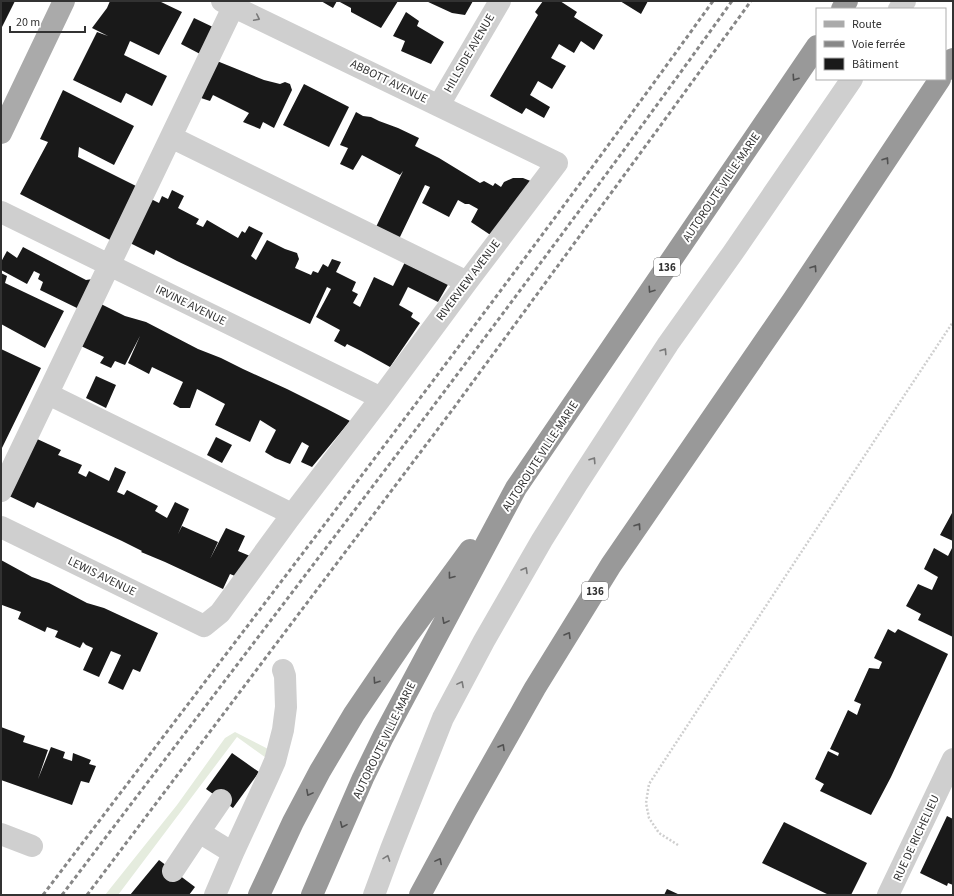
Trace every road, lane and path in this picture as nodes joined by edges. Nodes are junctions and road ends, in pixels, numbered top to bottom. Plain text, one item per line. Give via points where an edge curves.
1 (64, 1) edge
2 (500, 1) edge
3 (230, 3) edge
4 (816, 47) edge
5 (953, 59) edge
6 (946, 70) edge
7 (851, 80) edge
8 (939, 80) edge
9 (439, 105) junction
10 (1, 132) edge
11 (171, 137) junction
12 (557, 163) joint
13 (1, 212) edge
14 (110, 266) junction
15 (467, 282) junction
16 (953, 322) edge
17 (48, 394) junction
18 (381, 398) junction
19 (516, 488) junction
20 (1, 491) edge
21 (292, 514) junction
22 (1, 527) edge
23 (204, 626) joint
24 (283, 670) dead end
25 (953, 759) edge
26 (221, 800) dead end
27 (199, 832) junction
28 (1, 834) edge
29 (678, 845) dead end
30 (32, 846) dead end
31 (233, 853) junction
32 (173, 870) dead end
33 (215, 895) edge
34 (259, 895) edge
35 (312, 895) edge
36 (374, 895) edge
37 (420, 895) edge
38 (888, 895) edge

1 - 10 main road
2 - 9 street, HILLSIDE AVENUE
3 -> 9 street, ABBOTT AVENUE
3 - 11 street
4 -> 19 highway, AUTOROUTE VILLE-MARIE / 136
5 - 6 highway
36 -> 7 street via 443,718 542,540 668,344
37 -> 8 highway, 136 via 535,688 611,565 793,300
9 - 12 street, ABBOTT AVENUE
11 - 14 street
11 - 15 street
12 - 15 street, RIVERVIEW AVENUE
13 - 14 street, IRVINE AVENUE
14 - 17 street
14 - 18 street, IRVINE AVENUE
15 - 18 street, RIVERVIEW AVENUE
16 - 29 path via 649,784 646,803 649,818 659,833
17 - 20 street
17 - 21 street
18 - 21 street, RIVERVIEW AVENUE
19 -> 34 highway via 406,636 354,714 293,822
19 -> 35 highway, AUTOROUTE VILLE-MARIE / 136 via 383,737
21 - 23 street, RIVERVIEW AVENUE via 220,613
22 - 23 street, LEWIS AVENUE
24 - 31 street via 286,707 275,761
25 - 38 street, RUE DE RICHELIEU
26 - 27 street
27 - 31 street
27 - 32 street
28 - 30 street
31 - 33 street

